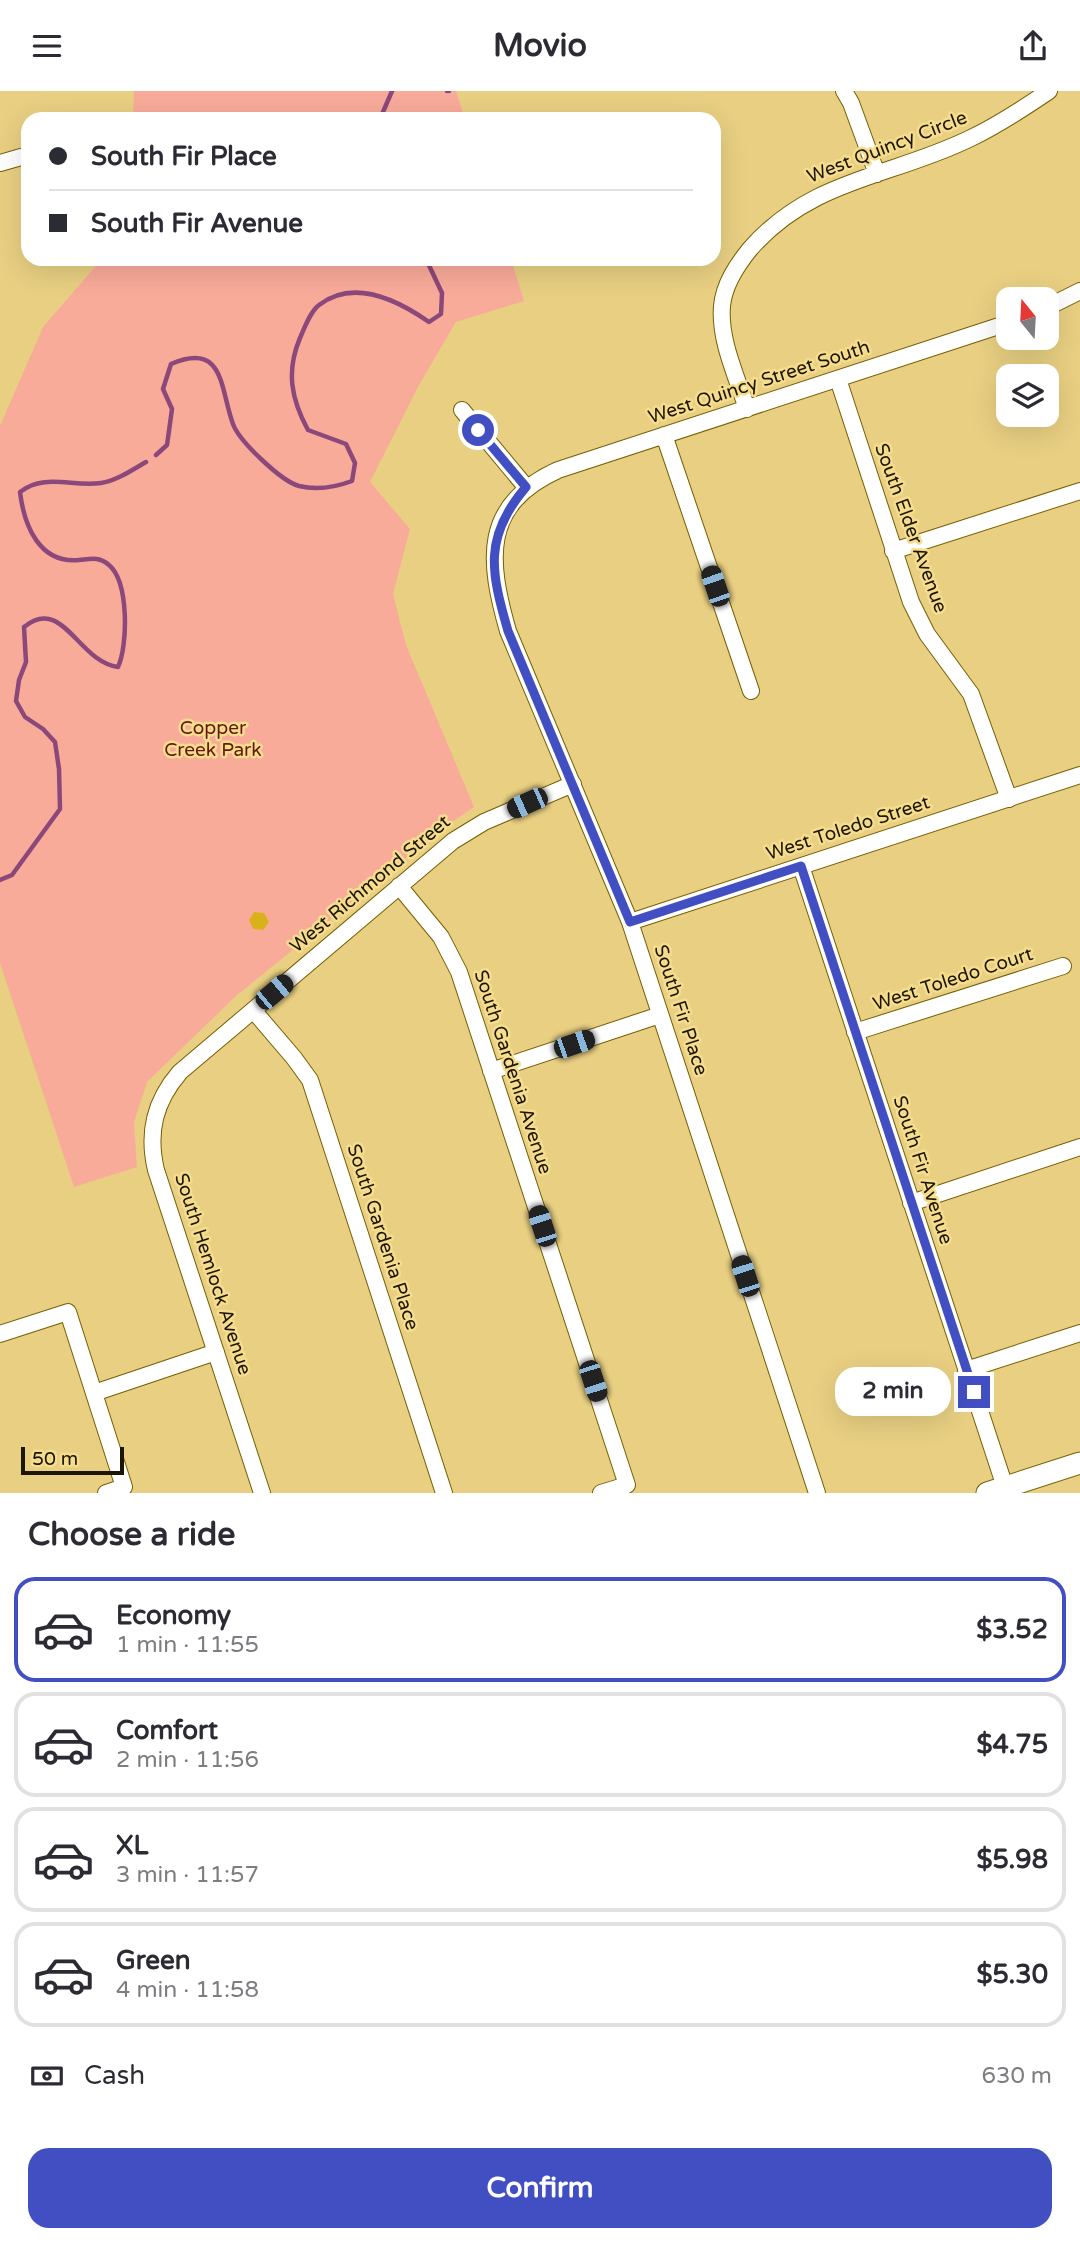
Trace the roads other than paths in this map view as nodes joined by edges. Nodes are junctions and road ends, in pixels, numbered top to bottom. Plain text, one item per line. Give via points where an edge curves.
1 (844, 91) edge
2 (1049, 91) edge
3 (21, 157) dead end
4 (0, 163) edge
5 (877, 174) junction
6 (1080, 291) edge
7 (1059, 302) edge
8 (996, 327) edge
9 (838, 379) junction
10 (747, 409) junction
11 (462, 410) dead end
12 (664, 435) junction
13 (526, 487) junction
14 (1080, 491) edge
15 (893, 551) junction
16 (751, 691) dead end
17 (1080, 775) edge
18 (573, 784) junction
19 (1009, 799) junction
20 (801, 866) junction
21 (399, 886) junction
22 (630, 922) junction
23 (1063, 966) dead end
24 (253, 1010) junction
25 (660, 1016) junction
26 (855, 1031) junction
27 (491, 1071) junction
28 (180, 1072) joint
29 (1080, 1147) edge
30 (911, 1203) junction
31 (1080, 1333) edge
32 (0, 1334) edge
33 (216, 1352) junction
34 (967, 1370) junction
35 (94, 1393) junction
36 (1080, 1463) edge
37 (996, 1490) edge
38 (106, 1493) edge
39 (262, 1493) edge
40 (444, 1493) edge
41 (601, 1493) edge
42 (817, 1493) edge

1 - 5 street
2 - 5 street, West Quincy Circle via 971,138
3 - 4 street
5 - 10 street, West Quincy Circle via 795,208 760,238 731,277 724,291 722,320
6 - 7 street
8 - 9 street, West Quincy Street South
9 - 10 street, West Quincy Street South
9 - 15 street, South Elder Avenue
10 - 12 street, West Quincy Street South
11 - 13 street
12 - 13 street, West Quincy Street South via 558,470
12 - 16 street
13 - 18 street, South Fir Place via 497,531 496,583 508,631
14 - 15 street
15 - 19 street, South Elder Avenue via 918,619 975,703
17 - 19 street, West Toledo Street
18 - 21 street, West Richmond Street via 467,831
18 - 22 street, South Fir Place
19 - 20 street, West Toledo Street
20 - 22 street, West Toledo Street
20 - 26 street, South Fir Avenue
21 - 24 street, West Richmond Street
21 - 27 street, South Gardenia Avenue via 449,951
22 - 25 street, South Fir Place
23 - 26 street, West Toledo Court
24 - 28 street, West Richmond Street
24 - 40 street, South Gardenia Place via 310,1080
25 - 27 street
25 - 42 street, South Fir Place
26 - 30 street, South Fir Avenue
27 - 41 street, South Gardenia Avenue via 626,1485
28 - 33 street, South Hemlock Avenue via 164,1091 155,1114 152,1154
29 - 30 street
30 - 34 street, South Fir Avenue
31 - 34 street
32 - 35 street via 68,1313
33 - 35 street
33 - 39 street, South Hemlock Avenue
34 - 37 street, South Fir Avenue
35 - 38 street via 124,1487
36 - 37 main road

